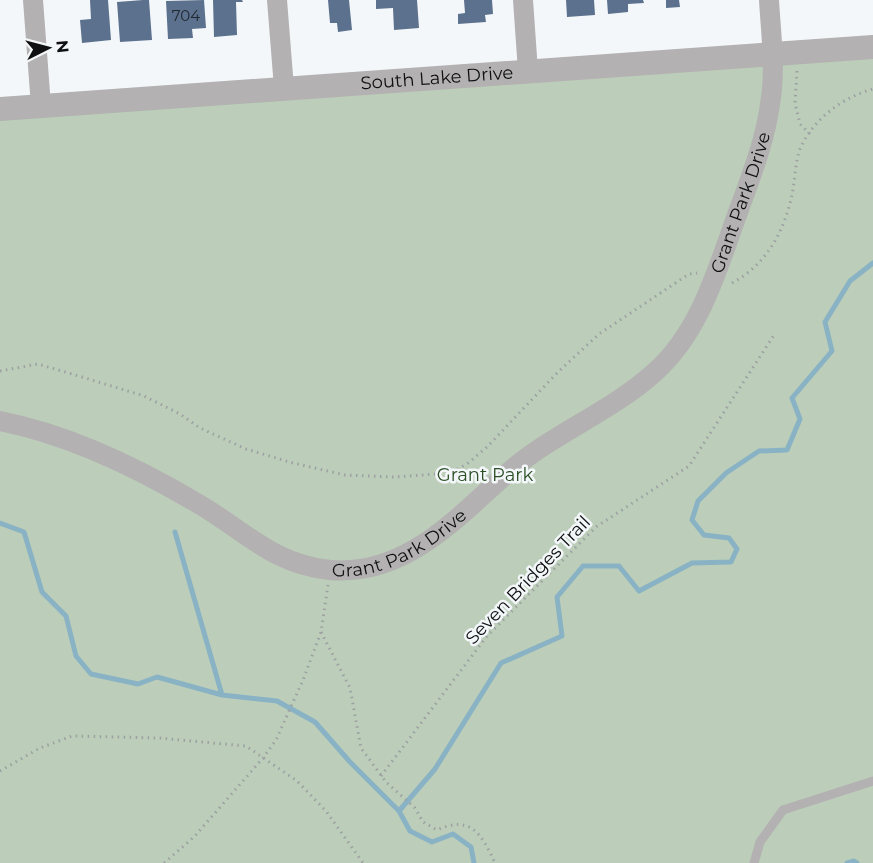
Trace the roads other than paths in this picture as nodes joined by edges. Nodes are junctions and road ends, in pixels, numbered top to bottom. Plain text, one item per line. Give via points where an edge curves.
1 (33, 0) edge
2 (277, 0) edge
3 (523, 0) edge
4 (769, 0) edge
5 (873, 47) edge
6 (773, 55) junction
7 (528, 71) junction
8 (284, 88) junction
9 (41, 106) junction
10 (0, 109) edge
11 (0, 421) edge
12 (873, 781) edge
13 (754, 863) edge

1 - 9 street
2 - 8 street
3 - 7 street
4 - 6 street, Grant Park Drive
5 - 6 street, South Lake Drive
6 - 7 street, South Lake Drive
6 - 11 street, Grant Park Drive via 770,105 755,166 701,311 680,345 656,372 622,398 549,441 436,536 396,558 351,570 330,570 288,560 156,479 84,448
7 - 8 street, South Lake Drive
8 - 9 street, South Lake Drive
9 - 10 street, South Lake Drive
12 - 13 lane via 783,810 760,842

